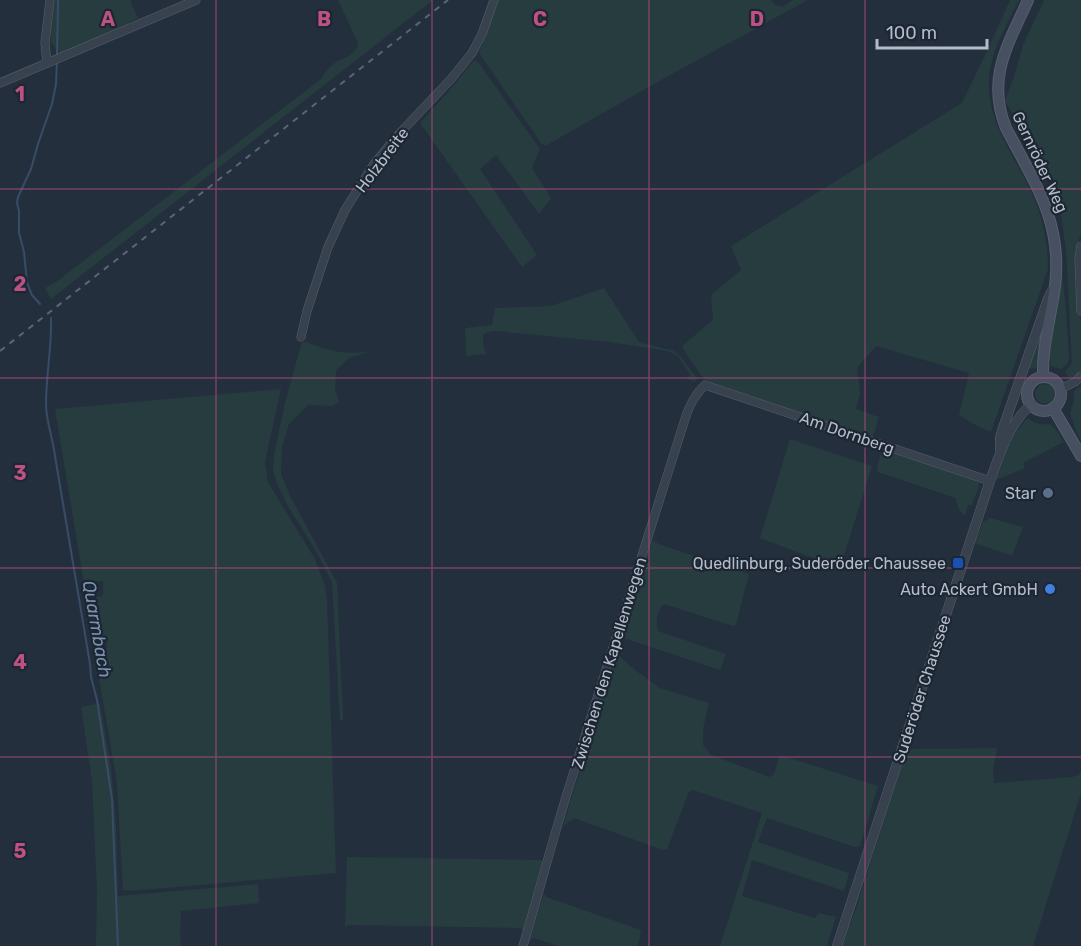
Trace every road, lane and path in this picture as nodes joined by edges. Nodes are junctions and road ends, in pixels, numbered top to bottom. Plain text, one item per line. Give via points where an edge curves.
1 (50, 0) edge
2 (196, 0) edge
3 (494, 0) edge
4 (1028, 0) edge
5 (53, 60) junction
6 (0, 83) edge
7 (1081, 246) edge
8 (1055, 286) junction
9 (1081, 311) edge
10 (301, 337) dead end
11 (1081, 376) edge
12 (1043, 377) junction
13 (705, 386) joint
14 (1060, 389) junction
15 (1032, 404) junction
16 (1053, 408) junction
17 (1000, 453) junction
18 (1081, 456) edge
19 (990, 481) junction
20 (523, 946) edge
21 (837, 946) edge

1 - 5 street via 45,43
2 - 5 street
3 - 10 street, Holzbreite via 472,53 399,134 345,210 328,247
4 - 8 main road, Gernröder Weg via 1001,67 998,103 1005,128 1051,219 1056,252
5 - 6 street
7 - 9 street
8 - 12 main road, Gernröder Weg
8 - 17 street via 1000,438
11 - 14 street
12 - 14 main road via 1054,381
12 - 15 main road via 1033,381 1029,388
13 - 19 street, Am Dornberg
13 - 20 street, Zwischen den Kapellenwegen via 690,404 685,419
14 - 16 main road via 1058,404
15 - 16 main road via 1041,410
15 - 17 street, Suderöder Chaussee via 1018,418
16 - 18 main road
17 - 19 street, Suderöder Chaussee
19 - 21 street, Suderöder Chaussee

